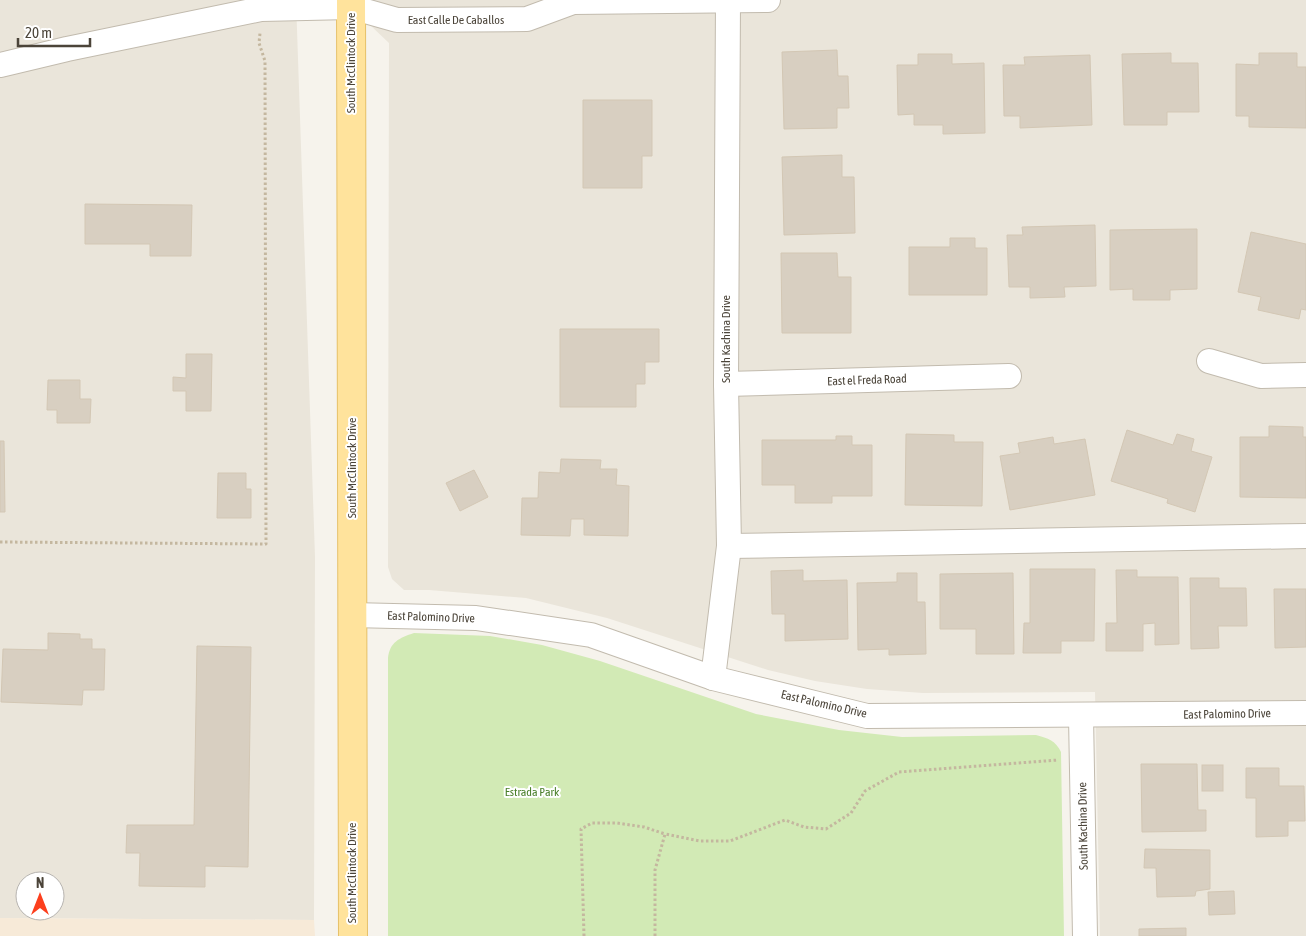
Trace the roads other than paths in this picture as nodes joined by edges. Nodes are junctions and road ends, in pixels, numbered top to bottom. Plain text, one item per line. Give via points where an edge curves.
1 (728, 0) edge
2 (768, 0) edge
3 (570, 1) edge
4 (357, 2) edge
5 (0, 65) edge
6 (1209, 361) dead end
7 (1306, 375) edge
8 (1008, 376) dead end
9 (726, 384) junction
10 (1306, 536) edge
11 (729, 546) junction
12 (352, 615) junction
13 (713, 678) junction
14 (1306, 714) edge
15 (1081, 716) junction
16 (353, 936) edge
17 (1084, 936) edge

1 - 2 street
1 - 3 street
1 - 9 street, South Kachina Drive
3 - 4 street, East Calle De Caballos via 527,19 398,20
4 - 5 street via 261,9
4 - 12 main road, South McClintock Drive
6 - 7 street via 1261,376
8 - 9 street, East el Freda Road
9 - 11 street, South Kachina Drive
10 - 11 street
11 - 13 street, South Kachina Drive
12 - 13 street, East Palomino Drive via 476,618 592,635
12 - 16 main road, South McClintock Drive
13 - 15 street, East Palomino Drive via 867,716
14 - 15 street, East Palomino Drive
15 - 17 street, South Kachina Drive

